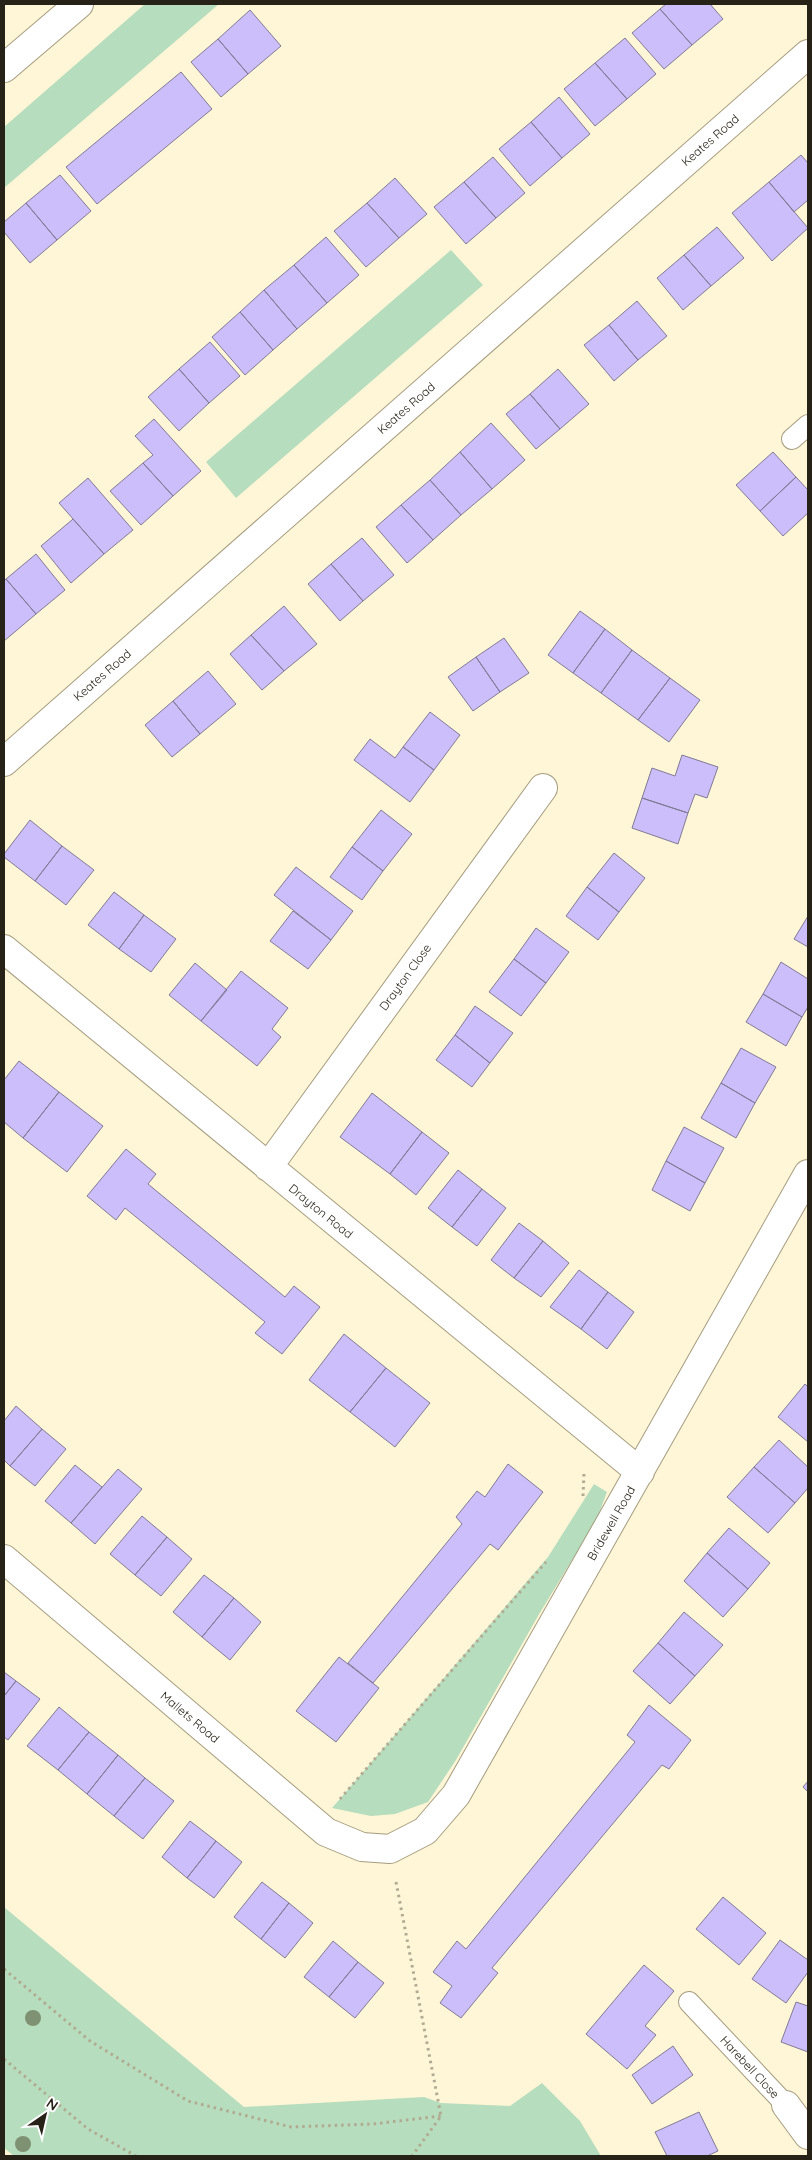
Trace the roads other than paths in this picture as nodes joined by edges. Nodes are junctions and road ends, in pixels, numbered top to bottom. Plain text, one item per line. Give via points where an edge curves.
1 (79, 4) edge
2 (808, 54) edge
3 (4, 68) edge
4 (808, 425) edge
5 (792, 439) dead end
6 (4, 762) edge
7 (543, 788) dead end
8 (4, 949) edge
9 (268, 1167) junction
10 (808, 1174) edge
11 (640, 1472) junction
12 (4, 1559) edge
13 (390, 1849) joint
14 (689, 2002) dead end
15 (786, 2105) joint
16 (808, 2135) edge

1 - 3 street
2 - 6 street, Keates Road
4 - 5 lane
7 - 9 street, Drayton Close
8 - 9 street, Drayton Road
9 - 11 street, Drayton Road
10 - 11 street, Bridewell Road
11 - 13 street, Bridewell Road via 456,1795 425,1831
12 - 13 street, Mallets Road via 326,1832 362,1847
14 - 15 lane, Harebell Close
15 - 16 street, Harebell Close

